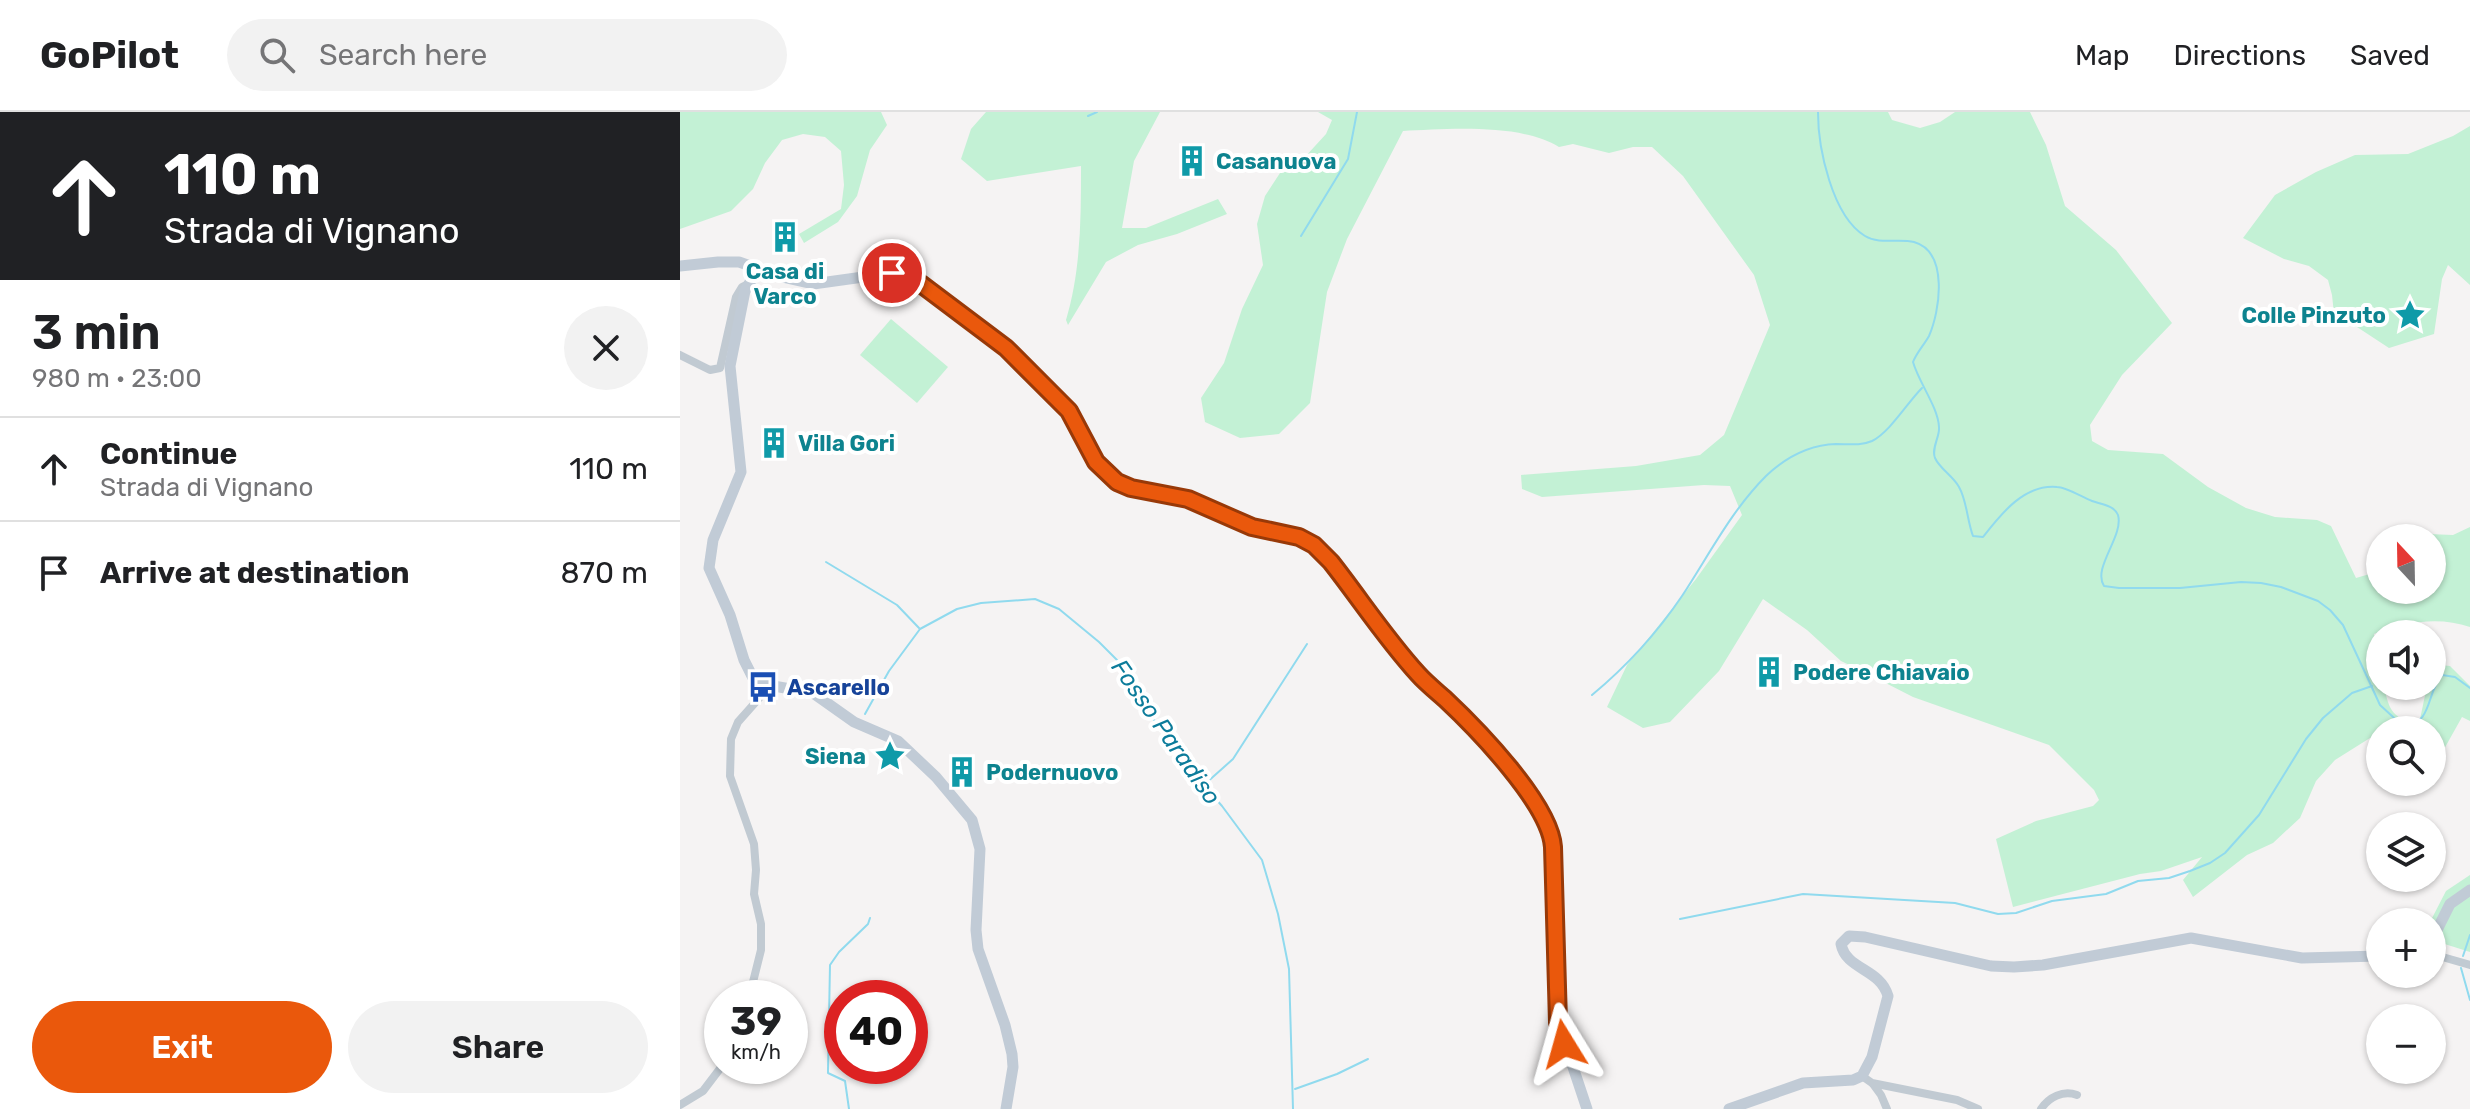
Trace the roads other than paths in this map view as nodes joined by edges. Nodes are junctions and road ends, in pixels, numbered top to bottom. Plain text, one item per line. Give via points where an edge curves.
1 (680, 266) edge
2 (758, 268) junction
3 (748, 284) junction
4 (680, 355) edge
5 (770, 686) junction
6 (2470, 890) edge
7 (2446, 912) edge
8 (2366, 956) edge
9 (2446, 958) edge
10 (2470, 965) edge
11 (754, 980) edge
12 (1867, 1080) junction
13 (708, 1084) edge
14 (2077, 1095) dead end
15 (680, 1105) edge
16 (1006, 1109) edge
17 (1587, 1109) edge
18 (1729, 1109) edge
19 (1887, 1109) edge
20 (1978, 1109) edge
21 (2041, 1109) edge

1 - 2 street via 731,261
2 - 3 street
2 - 17 street via 813,284 892,273 910,278 1006,348 1069,411 1096,462 1117,482 1196,501 1252,527 1288,534 1314,545 1331,562 1401,655 1505,764 1548,825 1559,1025
3 - 4 street via 736,297 720,368 710,370
3 - 5 street via 730,366 741,472 715,534 709,565 747,669 759,683
5 - 11 street via 738,722 731,739 730,776 754,844 761,950
5 - 16 street via 813,693 854,722 898,741 970,816 980,849 978,949 1012,1054
6 - 7 street
8 - 12 street via 2302,958 2191,938 2014,967 1849,936 1841,944 1845,956 1879,979 1888,996
9 - 10 street
12 - 18 street via 1803,1083
12 - 19 street
12 - 20 street
13 - 15 street
14 - 21 street via 2056,1096

